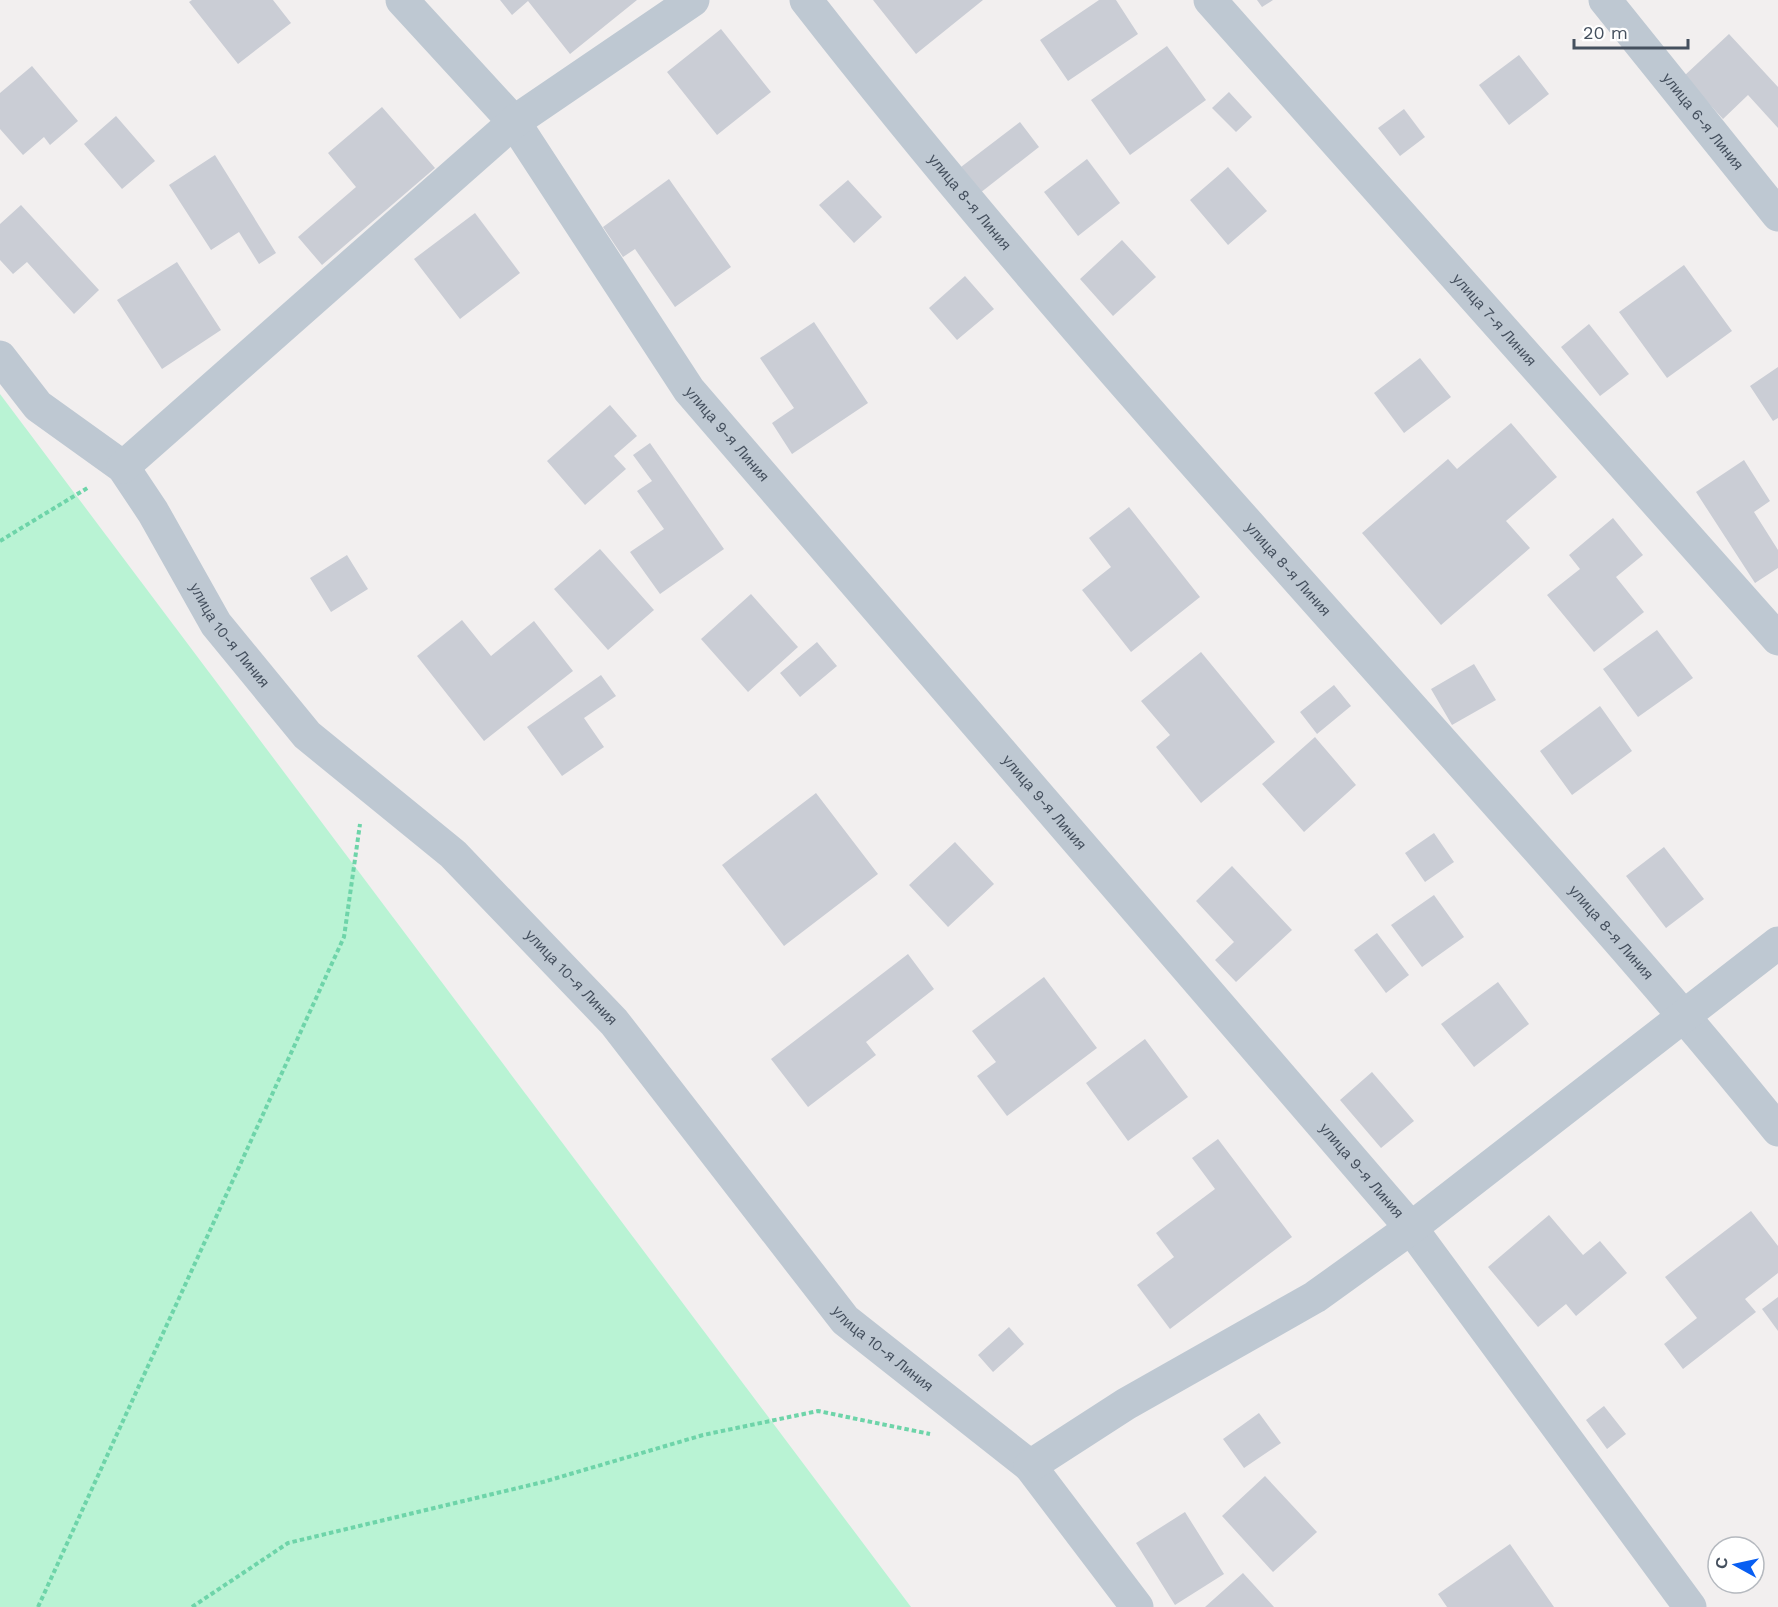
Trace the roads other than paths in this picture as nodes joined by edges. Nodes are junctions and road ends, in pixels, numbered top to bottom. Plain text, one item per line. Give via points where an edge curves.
1 (402, 0) edge
2 (693, 0) edge
3 (806, 0) edge
4 (1210, 0) edge
5 (1605, 0) edge
6 (514, 122) junction
7 (1778, 214) edge
8 (0, 357) edge
9 (123, 467) junction
10 (1778, 639) edge
11 (1778, 944) edge
12 (1686, 1015) junction
13 (1778, 1130) edge
14 (1411, 1228) junction
15 (1030, 1466) junction
16 (1137, 1607) edge
17 (1690, 1607) edge

1 - 6 street, улица 9-я Линия
2 - 6 street
3 - 12 street, улица 8-я Линия via 905,127 1170,436
4 - 10 street, улица 7-я Линия
5 - 7 street, улица 6-я Линия
6 - 9 street
6 - 14 street, улица 9-я Линия via 689,390
8 - 9 street, улица 10-я Линия via 38,406
9 - 15 street, улица 10-я Линия via 216,624 307,735 453,854 614,1023 845,1320
11 - 12 street
12 - 13 street, улица 8-я Линия
12 - 14 street
14 - 15 street via 1315,1296 1126,1404
14 - 17 street, улица 9-я Линия
15 - 16 street, улица 10-я Линия

